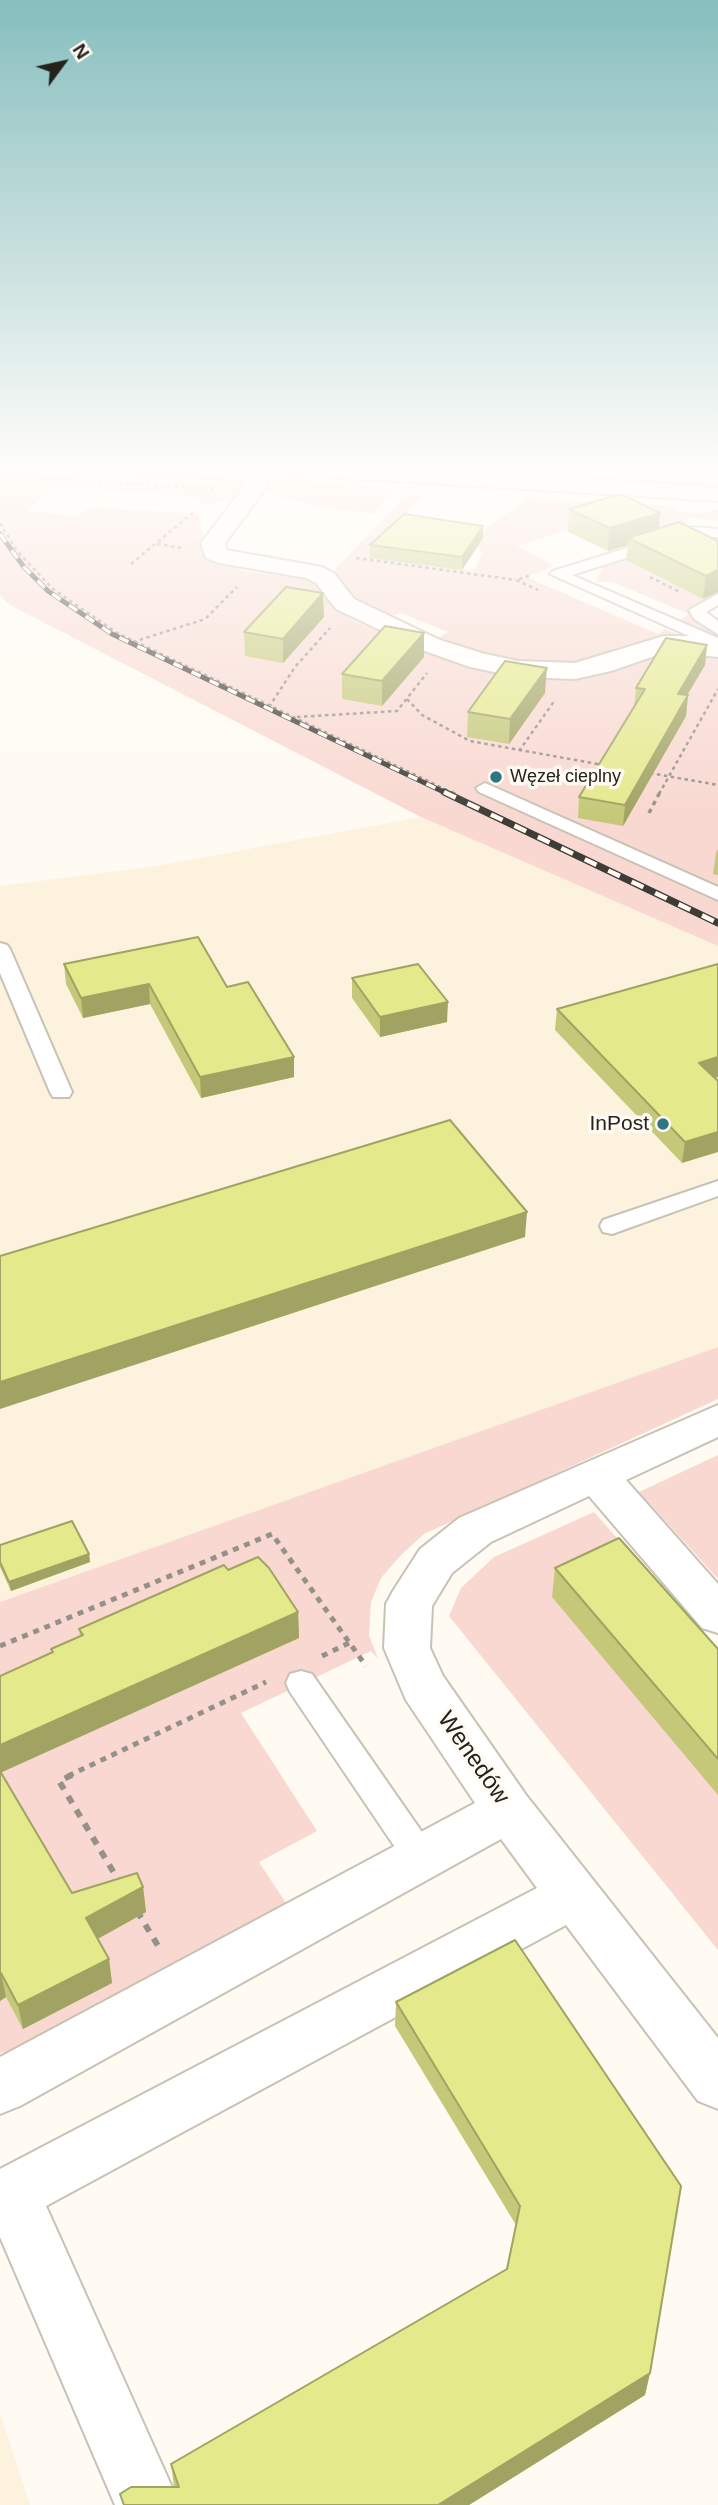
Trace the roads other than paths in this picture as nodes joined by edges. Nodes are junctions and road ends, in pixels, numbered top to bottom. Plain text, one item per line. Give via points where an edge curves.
1 (332, 585) edge
2 (583, 585) edge
3 (718, 599) edge
4 (718, 629) edge
5 (718, 643) edge
6 (718, 649) edge
7 (485, 788) dead end
8 (718, 894) edge
9 (0, 949) edge
10 (61, 1092) dead end
11 (718, 1188) edge
12 (612, 1226) dead end
13 (718, 1420) edge
14 (596, 1475) junction
15 (718, 1615) edge
16 (295, 1674) road end
17 (508, 1810) junction
18 (421, 1858) junction
19 (573, 1895) junction
20 (718, 2082) edge
21 (0, 2087) edge
22 (148, 2505) edge

1 - 6 street via 349,606 455,654 518,669 575,671 664,644
2 - 5 lane
3 - 4 lane via 696,610
7 - 8 lane
9 - 10 lane
11 - 12 lane
13 - 14 street, Wenedów
14 - 15 street
14 - 17 street, Wenedów via 475,1530 436,1561 409,1604 407,1648 423,1686
16 - 18 lane
17 - 18 street
17 - 19 street, Wenedów
18 - 21 street
19 - 20 street, Wenedów
19 - 22 street via 11,2194

